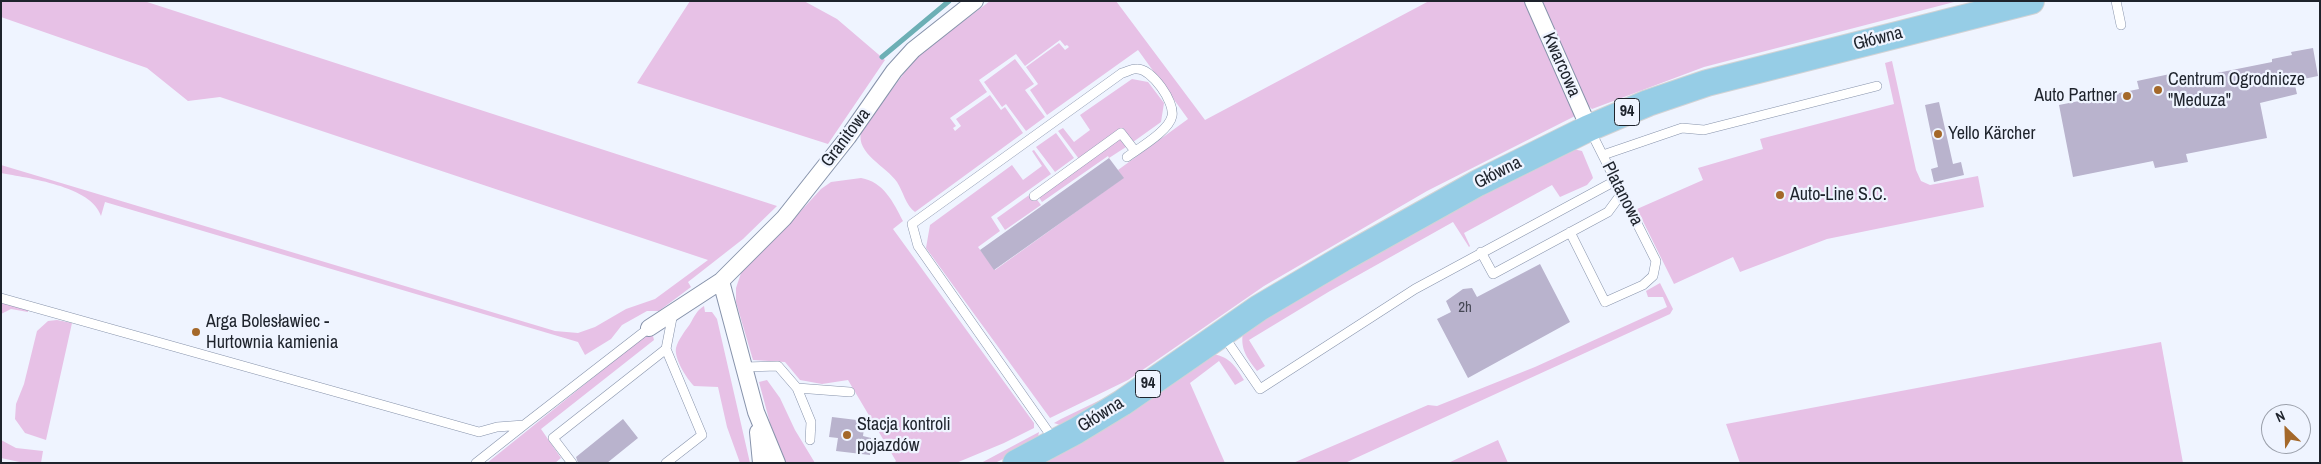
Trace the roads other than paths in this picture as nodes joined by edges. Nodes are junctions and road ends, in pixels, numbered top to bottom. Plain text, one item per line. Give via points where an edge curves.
1 (975, 1) edge
2 (1533, 1) edge
3 (2031, 1) edge
4 (2116, 1) edge
5 (2122, 25) dead end
6 (1877, 86) dead end
7 (1589, 128) junction
8 (1135, 151) junction
9 (1603, 155) junction
10 (1127, 157) dead end
11 (1616, 181) junction
12 (1622, 193) junction
13 (1034, 196) dead end
14 (1570, 232) junction
15 (1481, 252) junction
16 (721, 281) junction
17 (1, 298) edge
18 (673, 310) junction
19 (649, 328) joint
20 (1222, 333) junction
21 (666, 349) junction
22 (745, 367) junction
23 (797, 388) junction
24 (850, 392) dead end
25 (756, 412) junction
26 (524, 425) junction
27 (810, 440) dead end
28 (1055, 443) junction
29 (476, 463) edge
30 (572, 463) edge
31 (666, 463) edge
32 (762, 463) edge
33 (777, 463) edge
34 (1016, 463) edge

1 - 16 street, Granitowa via 913,50 784,218
2 - 7 street, Kwarcowa
3 - 7 main road, Główna / 94 via 1707,83
4 - 5 lane
6 - 9 lane via 1704,130 1682,128
7 - 9 lane, Platanowa
7 - 20 main road, Główna / 94 via 1390,231
8 - 10 lane
8 - 13 lane via 1121,133
8 - 28 lane via 1167,127 1172,115 1170,101 1150,73 1137,68 1122,73 912,224 918,246
9 - 11 lane, Platanowa
11 - 12 lane, Platanowa
11 - 15 lane
12 - 14 lane via 1608,212
12 - 14 lane, Platanowa via 1656,261 1653,276 1643,285 1605,302
14 - 15 lane via 1493,274
15 - 20 lane via 1415,289 1260,389
16 - 18 street, Granitowa
16 - 22 street
17 - 26 lane via 479,432
18 - 19 street, Granitowa
18 - 21 lane
19 - 26 lane, Granitowa
20 - 28 main road, Główna / 94 via 1122,403
21 - 30 lane via 553,438
21 - 31 lane via 702,435
22 - 23 lane via 778,366
22 - 25 street
23 - 24 lane
23 - 27 lane via 812,422
25 - 32 street
25 - 33 street
26 - 29 lane, Granitowa
28 - 34 main road, Główna / 94

